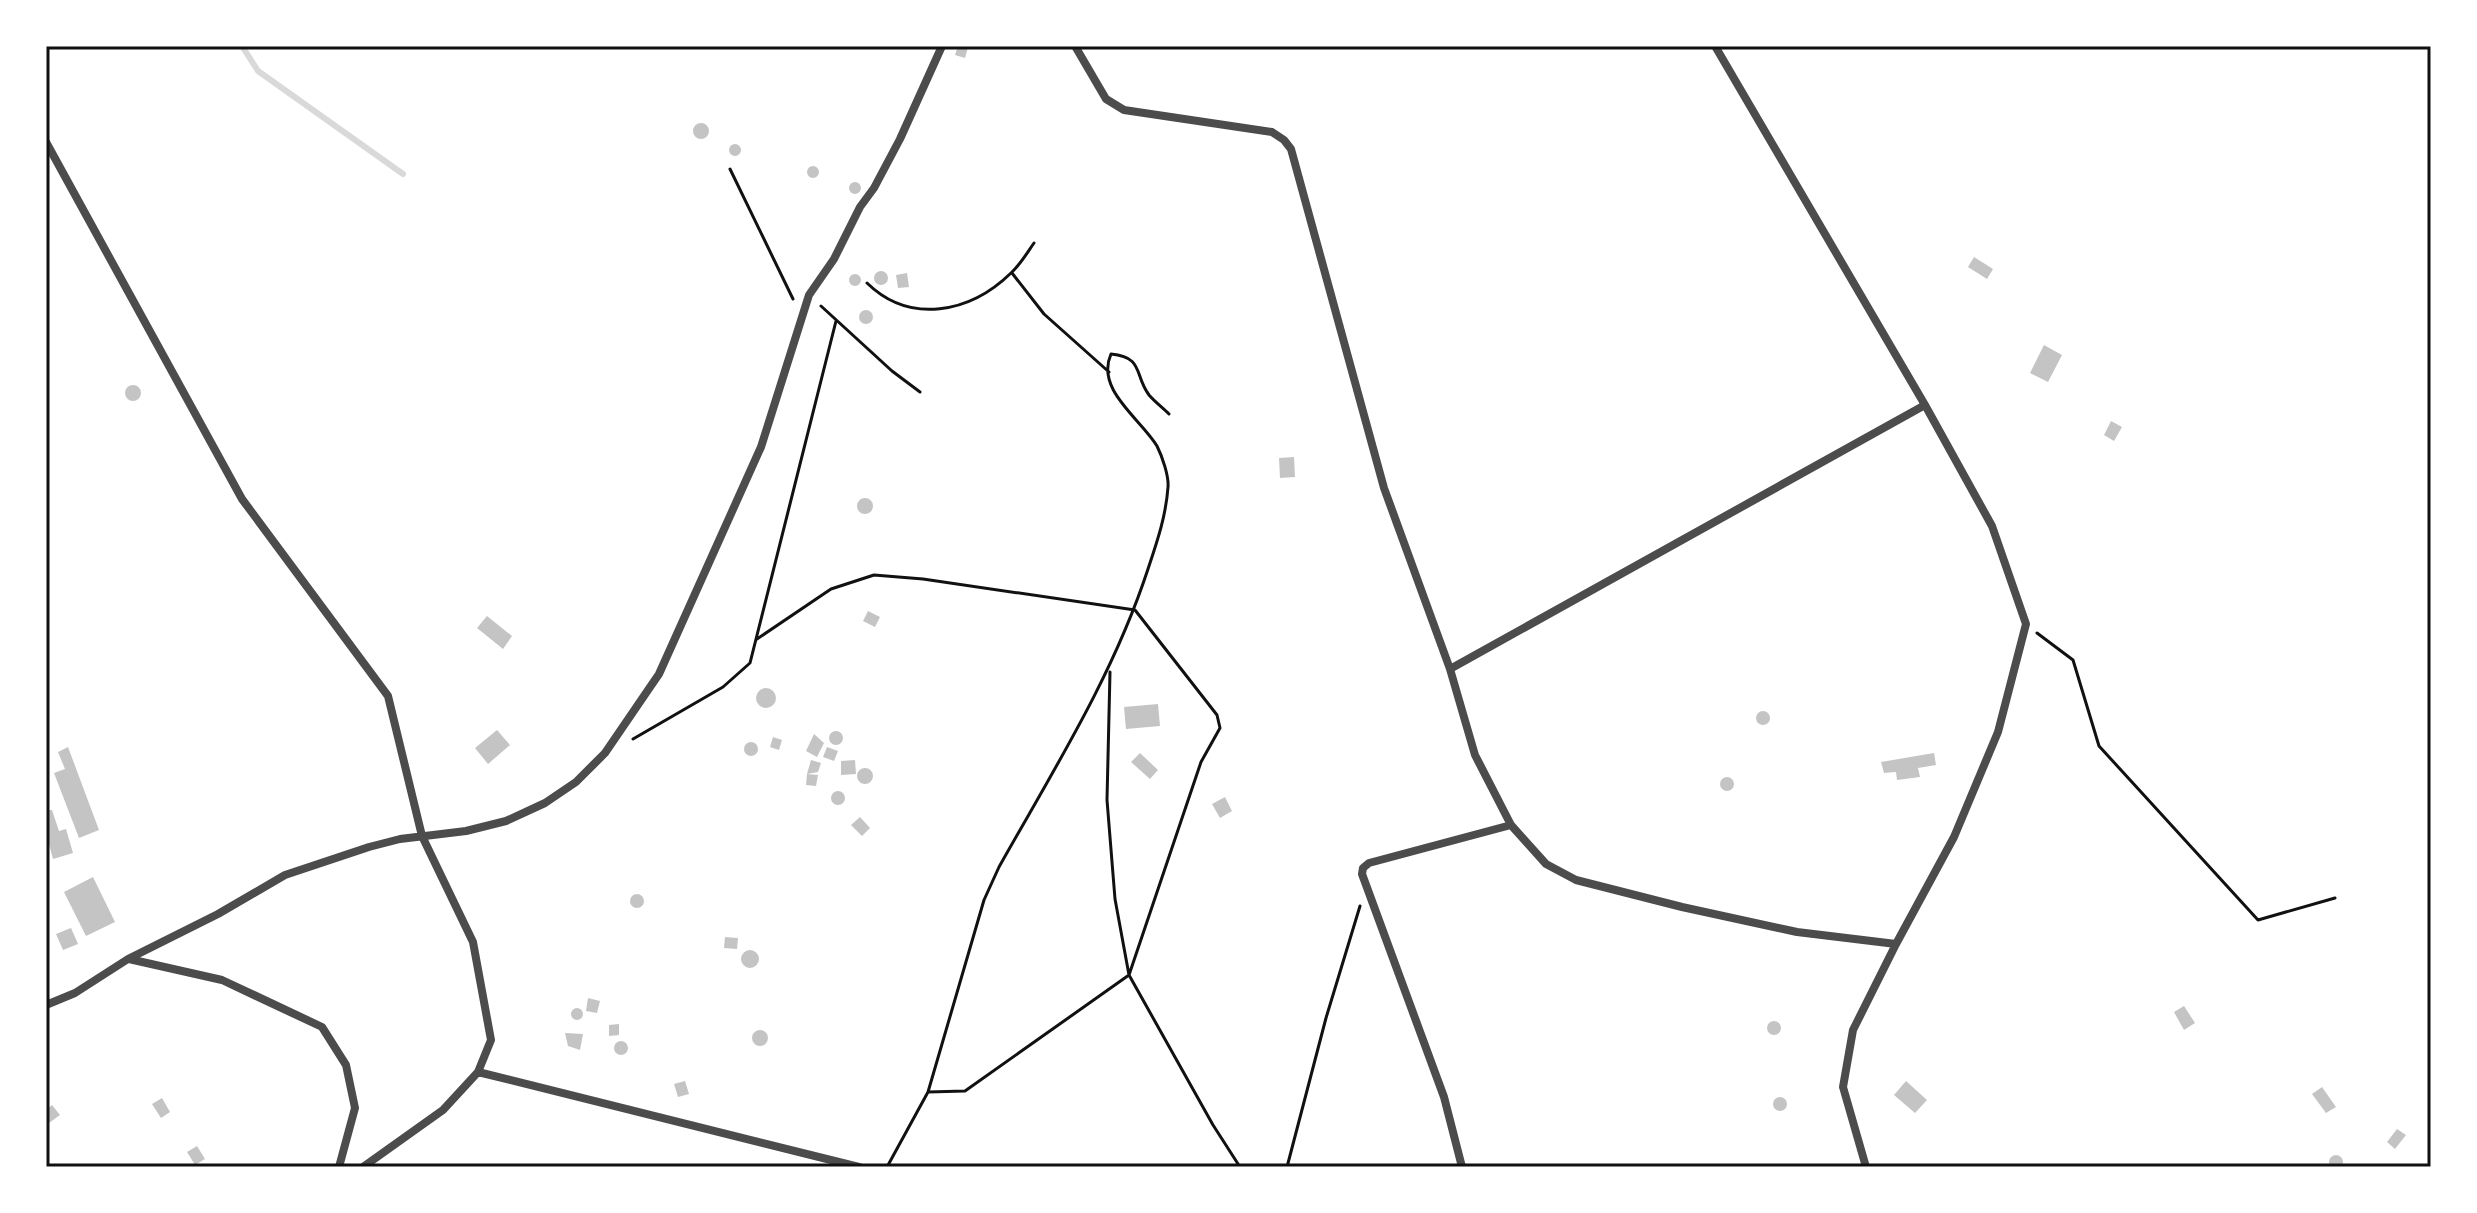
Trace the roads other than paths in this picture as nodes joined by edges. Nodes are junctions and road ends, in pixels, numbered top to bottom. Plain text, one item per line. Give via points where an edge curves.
1 (942, 46) edge
2 (1075, 46) edge
3 (1715, 46) edge
4 (46, 142) edge
5 (1925, 405) junction
6 (1450, 669) junction
7 (1511, 825) junction
8 (422, 836) junction
9 (1896, 944) junction
10 (128, 959) junction
11 (46, 1005) edge
12 (478, 1072) junction
13 (339, 1167) edge
14 (363, 1167) edge
15 (859, 1167) edge
16 (1462, 1167) edge
17 (1866, 1167) edge

1 - 8 street via 874,188 809,295 761,447 659,674 605,753 576,782 506,821
2 - 6 street via 1106,99 1124,110 1272,132 1291,149 1384,488
3 - 5 street
4 - 8 street via 242,499 388,696
5 - 6 street
5 - 9 street via 1992,526 2026,624 1998,732 1954,837
6 - 7 street via 1475,755
7 - 9 street via 1546,864 1576,880 1797,932
7 - 16 street via 1369,863 1362,874 1444,1097
8 - 10 street via 285,875
8 - 12 street via 473,942 491,1040
9 - 17 street via 1853,1030 1847,1055 1843,1087
10 - 11 street
10 - 13 street via 222,980 322,1027 346,1065 355,1108
12 - 14 street via 443,1110
12 - 15 street

